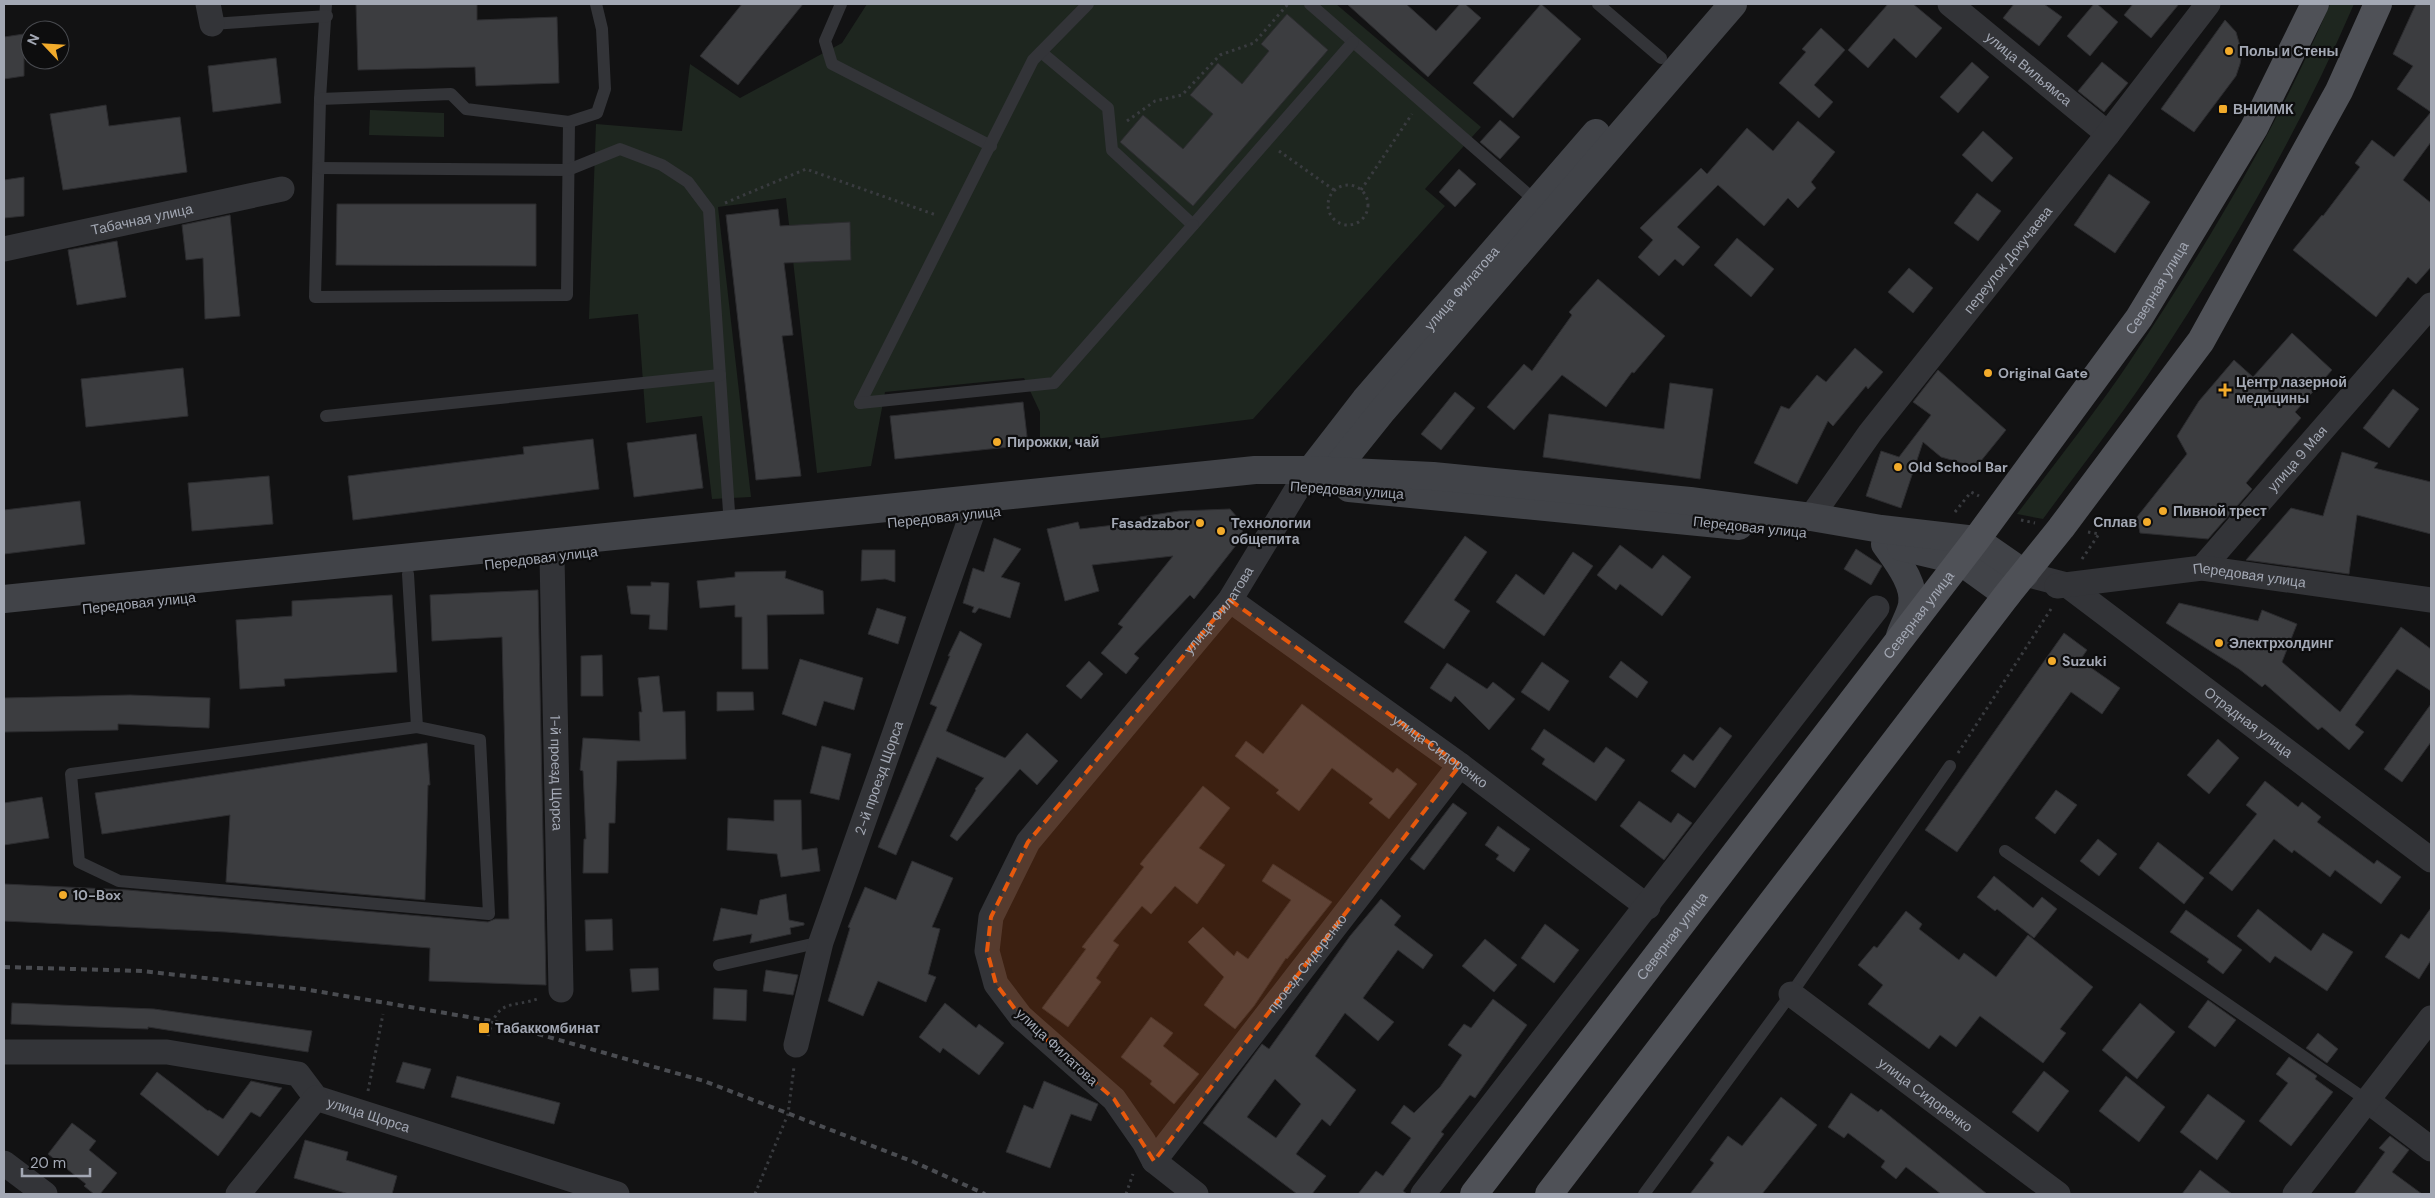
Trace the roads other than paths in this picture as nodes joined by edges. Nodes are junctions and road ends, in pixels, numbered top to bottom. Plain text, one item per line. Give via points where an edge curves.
1 (596, 4) edge
2 (841, 4) edge
3 (1088, 4) edge
4 (1310, 4) edge
5 (1598, 4) edge
6 (1709, 4) edge
7 (1733, 4) edge
8 (1950, 4) edge
9 (2208, 4) edge
10 (2315, 4) edge
11 (2378, 4) edge
12 (326, 10) edge
13 (210, 14) edge
14 (1354, 42) junction
15 (1041, 52) junction
16 (1661, 58) junction
17 (320, 100) junction
18 (570, 122) junction
19 (2108, 134) junction
20 (991, 146) junction
21 (319, 168) junction
22 (568, 170) junction
23 (282, 190) dead end
24 (1544, 208) junction
25 (1193, 225) junction
26 (4, 249) edge
27 (2431, 305) edge
28 (720, 375) junction
29 (326, 416) dead end
30 (1369, 427) junction
31 (1382, 472) junction
32 (1316, 478) junction
33 (972, 514) junction
34 (1811, 517) junction
35 (731, 530) junction
36 (1976, 540) junction
37 (1885, 544) junction
38 (552, 557) junction
39 (1960, 561) junction
40 (2202, 568) junction
41 (408, 574) junction
42 (2024, 574) junction
43 (2067, 585) junction
44 (2007, 595) junction
45 (4, 599) edge
46 (1230, 600) junction
47 (2431, 600) edge
48 (1878, 608) dead end
49 (4, 616) edge
50 (1898, 640) junction
51 (417, 727) junction
52 (1460, 765) junction
53 (1950, 766) dead end
54 (2005, 852) dead end
55 (2431, 860) edge
56 (1648, 907) junction
57 (821, 942) junction
58 (719, 965) dead end
59 (561, 990) road end
60 (1791, 994) junction
61 (2431, 1018) edge
62 (796, 1045) road end
63 (4, 1052) edge
64 (316, 1098) junction
65 (2368, 1101) junction
66 (2431, 1149) edge
67 (1154, 1161) junction
68 (4, 1163) edge
69 (45, 1194) edge
70 (238, 1194) edge
71 (617, 1194) edge
72 (1196, 1194) edge
73 (1423, 1194) edge
74 (1474, 1194) edge
75 (1549, 1194) edge
76 (1644, 1194) edge
77 (2058, 1194) edge
78 (2295, 1194) edge

1 - 18 lane via 602,29 605,89 597,113
2 - 20 lane via 825,41 832,64
3 - 15 lane
4 - 14 lane
5 - 16 lane
6 - 16 main road, улица Филатова
7 - 24 main road
8 - 19 street, улица Вильямса
9 - 19 street, переулок Докучаева
10 - 36 main road, Северная улица via 2254,128 2139,318
11 - 42 main road via 2339,92 2201,341
12 - 13 lane
12 - 17 lane
14 - 24 lane
14 - 25 lane
15 - 20 lane via 1033,60
15 - 25 lane via 1108,108 1112,150
16 - 24 main road, улица Филатова
17 - 18 lane via 451,94 466,109
17 - 21 lane
18 - 22 lane
19 - 34 street, переулок Докучаева via 1870,433
20 - 25 lane via 860,403 1054,383
21 - 22 lane
21 - 22 lane via 315,296 568,295
22 - 28 lane via 620,149 662,165 688,182 709,210
23 - 26 street, Табачная улица
24 - 30 main road
24 - 32 main road, улица Филатова via 1365,400
27 - 40 street, улица 9 Мая
28 - 29 lane
28 - 35 lane
30 - 31 main road, Передовая улица via 1368,456
30 - 32 main road
31 - 32 main road, Передовая улица
31 - 34 main road, Передовая улица via 1690,501
32 - 33 main road, Передовая улица
32 - 35 main road, Передовая улица via 1255,470
32 - 37 main road, Передовая улица
32 - 46 street, улица Филатова
33 - 35 main road, Передовая улица
33 - 57 street, 2-й проезд Щорса
34 - 36 main road, Передовая улица
35 - 38 main road, Передовая улица
35 - 45 main road, Передовая улица
36 - 39 main road, Северная улица
36 - 42 main road, Передовая улица
37 - 39 main road, Передовая улица
37 - 50 main road via 1904,572 1910,589 1912,605
38 - 41 main road, Передовая улица
38 - 59 street, 1-й проезд Щорса
39 - 44 main road, Передовая улица
39 - 50 main road, Северная улица
40 - 43 street, Передовая улица
40 - 47 street, Передовая улица
41 - 49 main road, Передовая улица
41 - 51 lane
42 - 43 street, Передовая улица
42 - 44 main road
43 - 44 street, Передовая улица
43 - 55 street, Отрадная улица
44 - 75 main road
46 - 52 street, улица Сидоренко
46 - 67 street, улица Филатова via 1028,842 991,917 987,951 996,984 1021,1017 1114,1099
48 - 56 street
50 - 74 main road, Северная улица
51 - 51 lane via 71,774 79,862 119,881 489,914 480,740
52 - 56 street, улица Сидоренко
52 - 67 street, проезд Сидоренко
53 - 60 lane
54 - 65 lane
56 - 73 street
57 - 58 lane
57 - 62 street, 2-й проезд Щорса
60 - 76 lane
60 - 77 street, улица Сидоренко
61 - 65 street
63 - 64 street, улица Щорса via 167,1052 298,1074
64 - 70 street
64 - 71 street, улица Щорса
65 - 66 street
65 - 78 street
67 - 72 street
68 - 69 street

